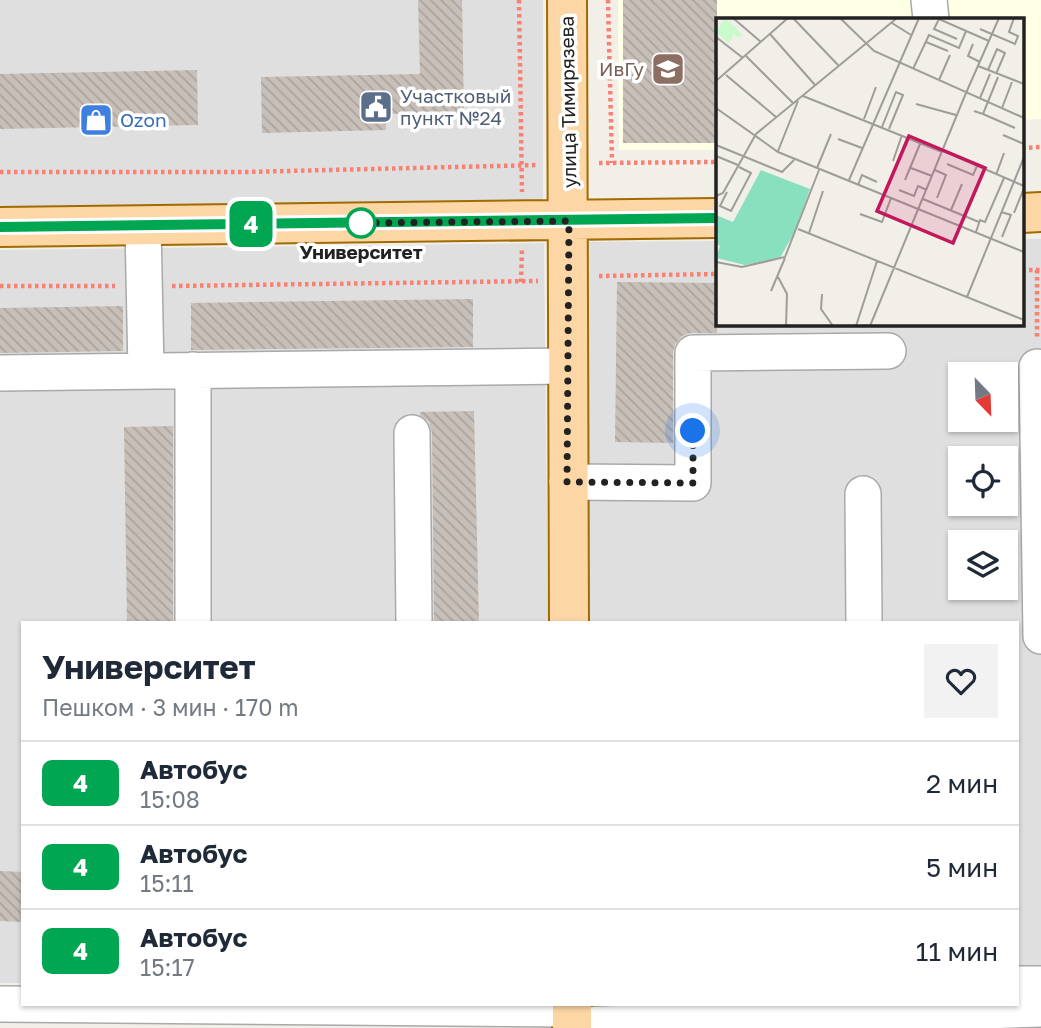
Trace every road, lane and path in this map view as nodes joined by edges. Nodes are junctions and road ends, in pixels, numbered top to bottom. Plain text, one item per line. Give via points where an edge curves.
1 (519, 0) edge
2 (567, 0) edge
3 (608, 0) edge
4 (929, 0) edge
5 (930, 18) edge
6 (716, 162) edge
7 (612, 163) junction
8 (568, 164) junction
9 (523, 165) junction
10 (0, 172) edge
11 (522, 186) dead end
12 (716, 218) edge
13 (569, 221) junction
14 (144, 226) junction
15 (0, 228) edge
16 (1039, 270) edge
17 (716, 274) edge
18 (567, 278) junction
19 (0, 286) edge
20 (144, 286) junction
21 (888, 351) dead end
22 (566, 366) junction
23 (1037, 367) joint
24 (193, 370) junction
25 (146, 371) junction
26 (0, 373) edge
27 (412, 433) dead end
28 (567, 482) junction
29 (863, 494) dead end
30 (193, 621) edge
31 (414, 621) edge
32 (569, 621) edge
33 (864, 621) edge
34 (1041, 636) edge
35 (1019, 984) edge
36 (1041, 984) edge
37 (0, 1004) edge
38 (21, 1004) edge
39 (142, 1006) edge
40 (1041, 1009) edge
41 (572, 1017) edge
42 (980, 1020) edge

1 - 9 path
2 - 8 main road, улица Тимирязева
3 - 7 path
4 - 5 street
6 - 7 path
7 - 8 path
8 - 9 path
8 - 13 main road, улица Тимирязева
9 - 10 path
9 - 11 path
12 - 13 main road
13 - 14 main road
13 - 18 main road, улица Тимирязева
14 - 15 main road
14 - 20 street
16 - 23 path
17 - 18 path
18 - 20 path
18 - 22 main road, улица Тимирязева
19 - 20 path
20 - 25 street
21 - 28 street via 693,353 693,483
22 - 24 street
22 - 28 main road, улица Тимирязева
23 - 34 street
24 - 25 street
24 - 30 street
25 - 26 street
27 - 31 street
28 - 32 main road, улица Тимирязева
29 - 33 street
35 - 36 street
37 - 38 street
39 - 41 street
40 - 42 street
41 - 42 street

